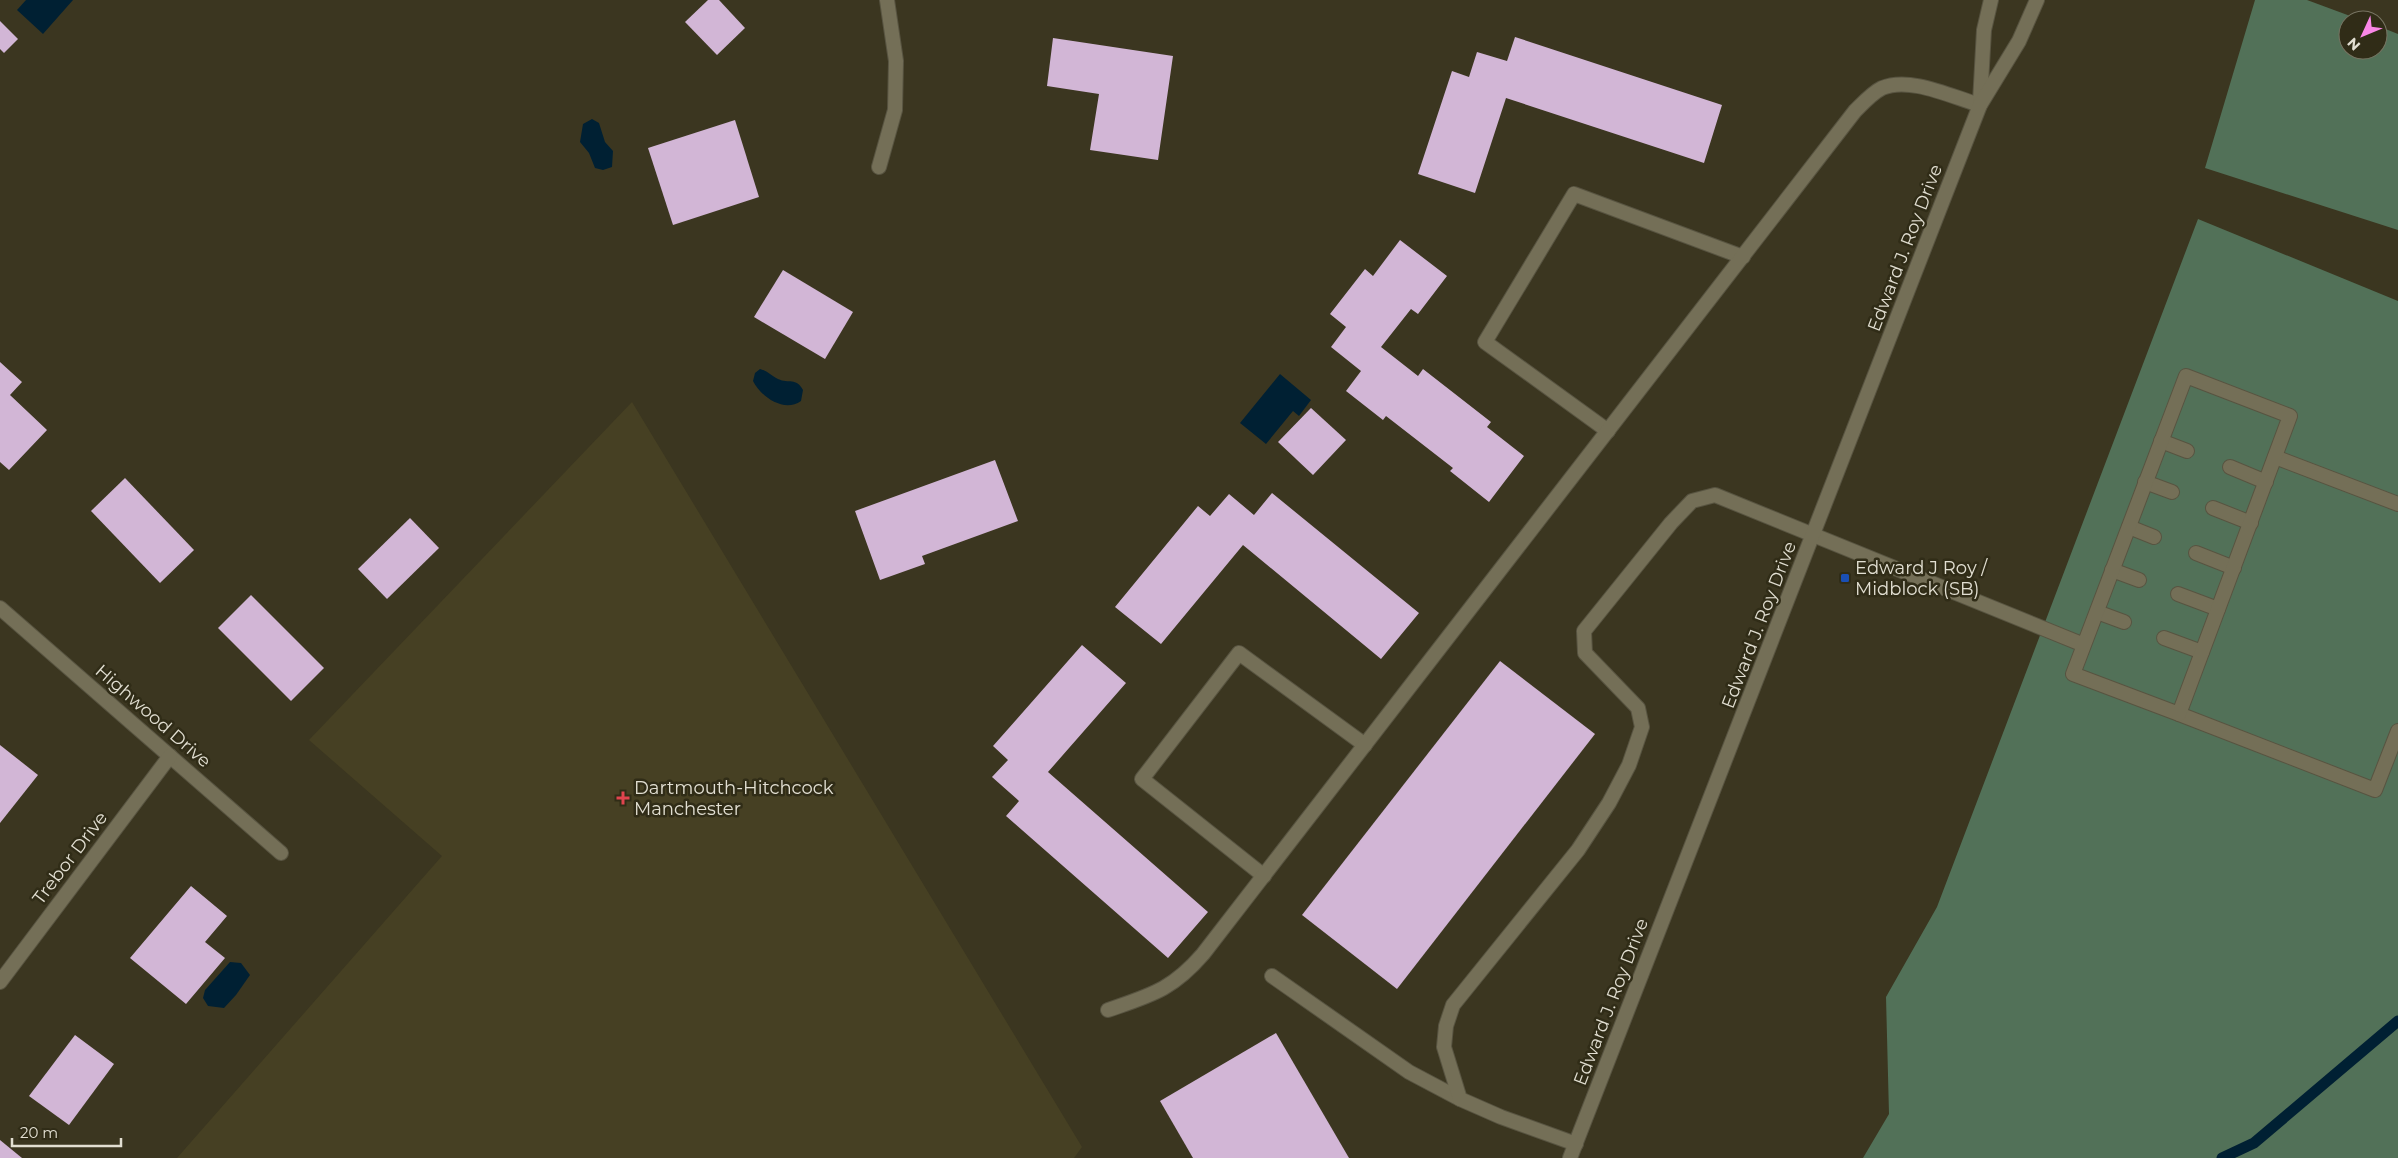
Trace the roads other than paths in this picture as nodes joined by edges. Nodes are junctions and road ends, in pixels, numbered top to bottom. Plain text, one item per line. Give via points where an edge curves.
1 (887, 0) edge
2 (1991, 0) edge
3 (2037, 0) edge
4 (1980, 105) junction
5 (879, 167) dead end
6 (1742, 257) junction
7 (1608, 431) junction
8 (2161, 441) junction
9 (2187, 451) dead end
10 (2276, 457) junction
11 (2230, 467) dead end
12 (2145, 482) junction
13 (2266, 482) junction
14 (2172, 492) dead end
15 (2398, 504) edge
16 (2213, 508) dead end
17 (2251, 523) junction
18 (2129, 527) junction
19 (1814, 534) junction
20 (2154, 537) dead end
21 (2196, 553) dead end
22 (2234, 568) junction
23 (2112, 570) junction
24 (2138, 580) dead end
25 (2178, 594) dead end
26 (0, 608) edge
27 (2218, 609) junction
28 (2097, 612) junction
29 (2124, 622) dead end
30 (2164, 638) dead end
31 (2084, 645) junction
32 (2202, 652) junction
33 (2178, 714) junction
34 (2398, 731) edge
35 (1365, 745) junction
36 (170, 756) junction
37 (281, 854) dead end
38 (1264, 876) junction
39 (1272, 976) dead end
40 (0, 982) edge
41 (1108, 1010) dead end
42 (1460, 1099) junction
43 (1576, 1144) junction
44 (1570, 1158) edge

1 - 5 street via 896,61 895,110
2 - 4 street, Edward J. Roy Drive via 1984,30
3 - 4 street, Edward J. Roy Drive via 2019,41
4 - 6 street via 1912,85 1896,84 1881,88 1855,111
4 - 19 street, Edward J. Roy Drive
6 - 7 street
6 - 7 street via 1574,194 1485,342
7 - 35 street
8 - 9 street
8 - 10 street via 2186,376 2290,416
8 - 12 street
10 - 13 street
10 - 15 street
11 - 13 street
12 - 14 street
12 - 18 street
13 - 17 street
16 - 17 street
17 - 22 street
18 - 20 street
18 - 23 street
19 - 31 street
19 - 42 street via 1715,495 1692,501 1671,522 1584,631 1584,652 1638,708 1642,727 1629,765 1609,804 1578,850 1453,1005 1444,1047
19 - 43 street, Edward J. Roy Drive
21 - 22 street
22 - 27 street
23 - 24 street
23 - 28 street
25 - 27 street
26 - 36 street, Highwood Drive
27 - 32 street
28 - 29 street
28 - 31 street
30 - 32 street
31 - 33 street via 2073,674
32 - 33 street
33 - 34 street via 2375,790
35 - 38 street
35 - 38 street via 1239,653 1142,779
36 - 37 street, Highwood Drive
36 - 40 street, Trebor Drive
38 - 41 street via 1203,954 1175,982
39 - 42 street via 1409,1072
42 - 43 street
43 - 44 street, Edward J. Roy Drive

